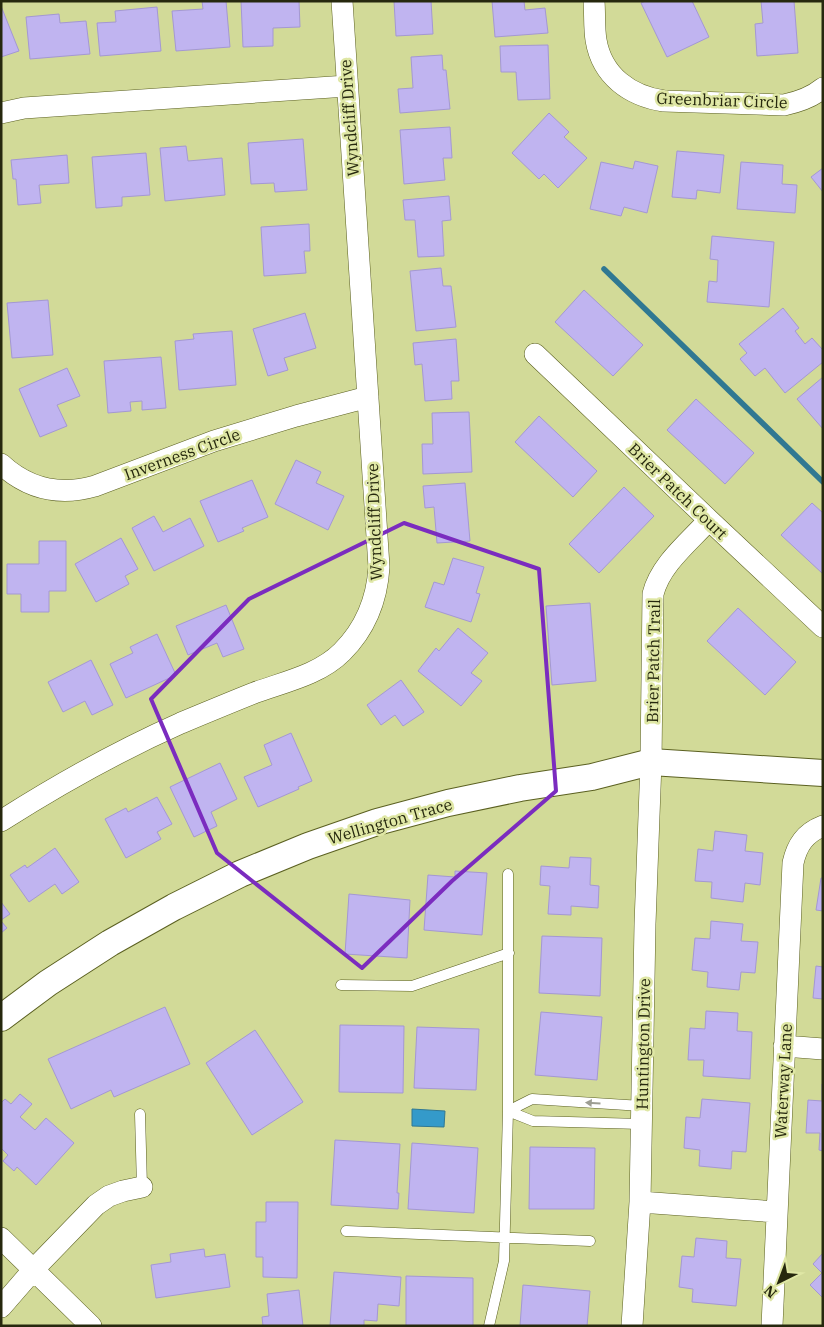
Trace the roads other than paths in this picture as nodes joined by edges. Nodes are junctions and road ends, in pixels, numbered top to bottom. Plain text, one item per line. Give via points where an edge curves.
1 (342, 1) edge
2 (594, 1) edge
3 (348, 86) junction
4 (823, 88) edge
5 (1, 113) edge
6 (535, 354) dead end
7 (368, 397) junction
8 (1, 464) edge
9 (709, 520) junction
10 (823, 627) edge
11 (651, 762) junction
12 (823, 773) edge
13 (1, 821) edge
14 (823, 826) edge
15 (508, 874) dead end
16 (508, 953) junction
17 (341, 986) dead end
18 (1, 1018) edge
19 (784, 1046) junction
20 (823, 1049) edge
21 (508, 1111) junction
22 (140, 1114) dead end
23 (642, 1115) junction
24 (142, 1187) joint
25 (640, 1202) junction
26 (777, 1212) junction
27 (346, 1231) dead end
28 (1, 1238) edge
29 (505, 1238) junction
30 (590, 1241) dead end
31 (34, 1269) junction
32 (1, 1307) edge
33 (91, 1326) edge
34 (489, 1326) edge
35 (632, 1326) edge
36 (772, 1326) edge

1 - 3 street, Wyndcliff Drive
2 - 4 street, Greenbriar Circle via 596,40 607,68 626,87 650,99 784,105 797,103
3 - 5 street via 24,108
3 - 7 street, Wyndcliff Drive
6 - 9 street, Brier Patch Court
7 - 8 street, Inverness Circle via 214,441 80,490 65,492 35,486 21,480
7 - 13 street, Wyndcliff Drive via 378,582 364,624 342,652 318,669 181,723 110,757
9 - 10 street, Brier Patch Court
9 - 11 street, Brier Patch Trail via 656,581 653,594
11 - 12 street, Wellington Trace
11 - 18 street, Wellington Trace via 592,777 448,803 377,822 308,846 240,874 158,916 56,978
11 - 23 street, Huntington Drive
14 - 19 street, Waterway Lane via 803,838 793,863
15 - 16 lane
16 - 17 lane via 412,986
16 - 21 lane
19 - 20 street
19 - 26 street, Waterway Lane
21 - 23 lane via 533,1121
23 -> 21 lane via 532,1099
21 - 29 lane
22 - 24 lane
23 - 25 street, Huntington Drive
24 - 31 street via 109,1196 96,1205
25 - 26 street
25 - 35 street, Huntington Drive
26 - 36 street, Waterway Lane
27 - 29 lane
28 - 31 street
29 - 30 lane
29 - 34 lane via 504,1262
31 - 32 street
31 - 33 street

